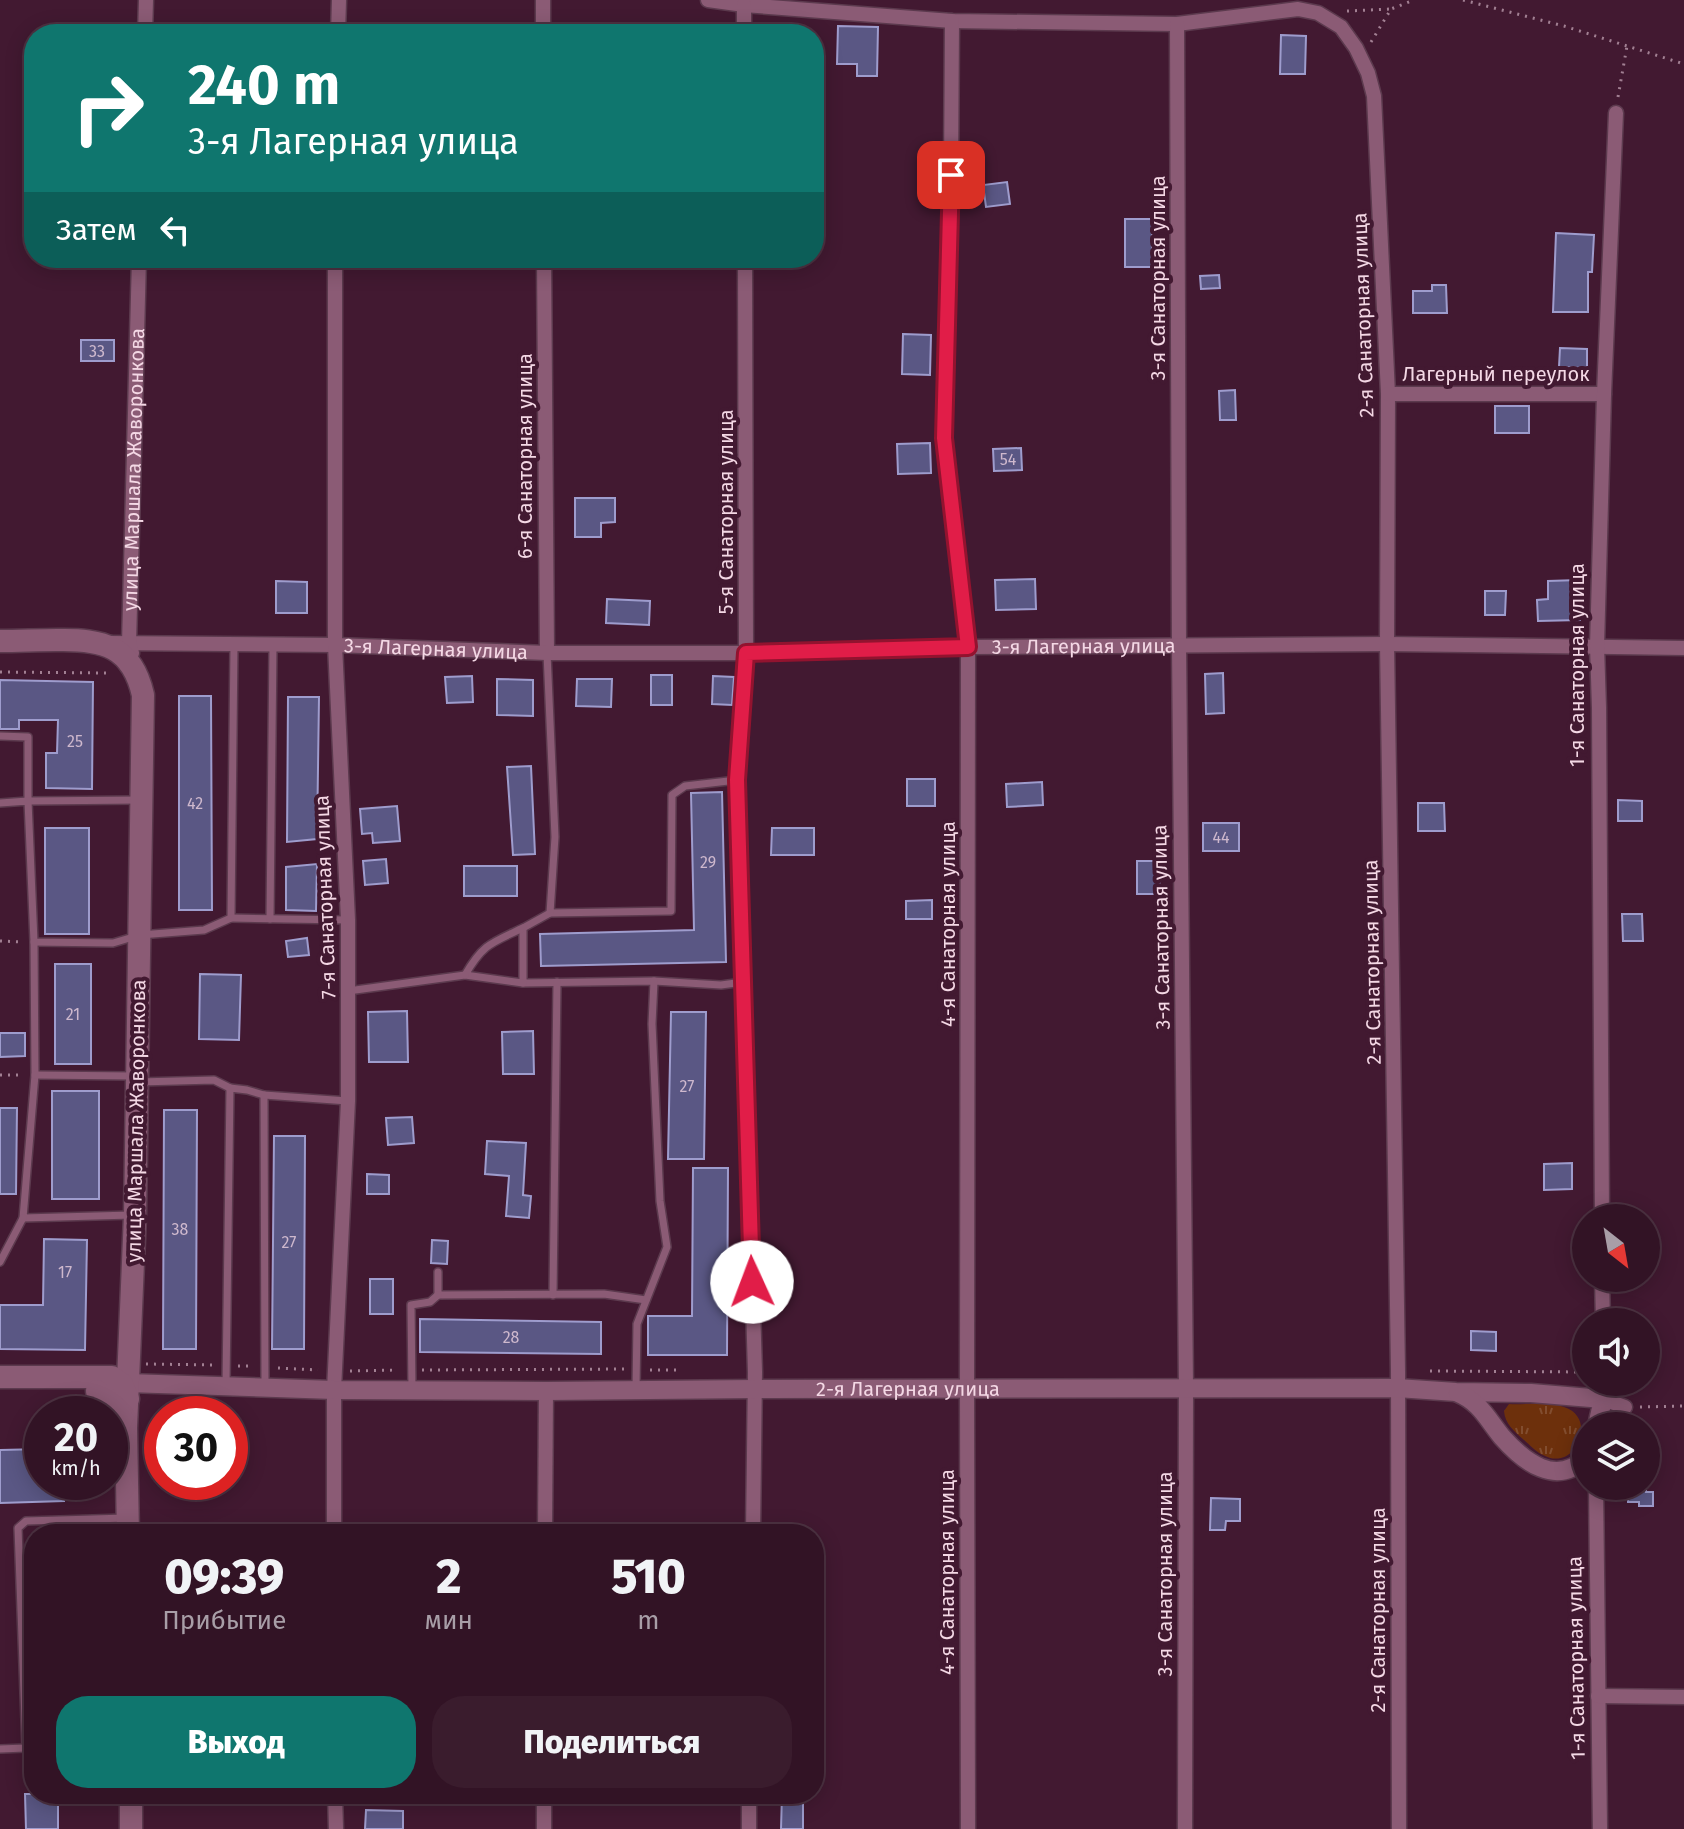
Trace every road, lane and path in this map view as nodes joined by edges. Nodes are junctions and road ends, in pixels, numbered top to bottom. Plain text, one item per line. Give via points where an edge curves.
1 (146, 0) edge
2 (339, 0) edge
3 (543, 0) edge
4 (708, 0) edge
5 (1414, 0) edge
6 (1463, 0) edge
7 (744, 5) junction
8 (1391, 9) junction
9 (1318, 13) junction
10 (952, 21) junction
11 (145, 24) edge
12 (338, 24) edge
13 (543, 24) edge
14 (744, 24) edge
15 (1177, 24) junction
16 (1627, 45) junction
17 (1361, 59) junction
18 (1684, 64) edge
19 (1616, 113) joint
20 (139, 268) edge
21 (335, 268) edge
22 (544, 268) edge
23 (745, 268) edge
24 (1388, 394) junction
25 (1604, 394) junction
26 (0, 641) edge
27 (100, 642) junction
28 (129, 644) junction
29 (1387, 644) junction
30 (234, 645) junction
31 (335, 645) junction
32 (273, 646) junction
33 (1179, 646) junction
34 (1597, 646) junction
35 (968, 647) junction
36 (1684, 648) edge
37 (547, 653) junction
38 (746, 653) junction
39 (0, 672) edge
40 (106, 673) dead end
41 (139, 681) junction
42 (0, 736) edge
43 (737, 780) junction
44 (142, 800) junction
45 (28, 801) junction
46 (0, 803) edge
47 (550, 913) junction
48 (231, 918) junction
49 (270, 919) junction
50 (348, 920) junction
51 (523, 928) junction
52 (140, 935) junction
53 (0, 941) edge
54 (34, 942) junction
55 (465, 975) junction
56 (654, 981) junction
57 (557, 982) junction
58 (743, 982) junction
59 (523, 983) junction
60 (348, 991) junction
61 (0, 1075) edge
62 (35, 1075) junction
63 (137, 1079) junction
64 (230, 1088) junction
65 (264, 1095) junction
66 (348, 1101) junction
67 (1602, 1204) edge
68 (135, 1215) junction
69 (23, 1218) junction
70 (0, 1262) edge
71 (438, 1272) dead end
72 (438, 1295) junction
73 (553, 1295) junction
74 (646, 1300) junction
75 (0, 1377) edge
76 (226, 1386) junction
77 (265, 1387) junction
78 (1397, 1388) junction
79 (126, 1389) junction
80 (755, 1389) junction
81 (967, 1389) junction
82 (1186, 1389) junction
83 (334, 1390) junction
84 (412, 1390) junction
85 (636, 1390) junction
86 (0, 1391) edge
87 (97, 1391) junction
88 (546, 1391) junction
89 (1456, 1392) junction
90 (1572, 1394) edge
91 (1563, 1395) junction
92 (104, 1396) edge
93 (126, 1396) edge
94 (1611, 1396) edge
95 (1684, 1406) edge
96 (1625, 1407) joint
97 (1589, 1412) edge
98 (1572, 1468) edge
99 (127, 1500) edge
100 (1596, 1500) edge
101 (87, 1524) edge
102 (128, 1524) edge
103 (334, 1524) edge
104 (545, 1524) edge
105 (753, 1524) edge
106 (24, 1638) edge
107 (1598, 1696) junction
108 (1684, 1697) edge
109 (24, 1748) edge
110 (0, 1749) edge
111 (131, 1804) edge
112 (335, 1804) edge
113 (544, 1804) edge
114 (749, 1804) edge
115 (131, 1829) edge
116 (336, 1829) edge
117 (544, 1829) edge
118 (749, 1829) edge
119 (968, 1829) edge
120 (1185, 1829) edge
121 (1399, 1829) edge
122 (1600, 1829) edge

1 - 11 street
2 - 12 street
3 - 13 street
4 - 7 street
5 - 8 path
6 - 16 path
7 - 10 street
7 - 14 street
8 - 9 path
8 - 17 path
9 - 15 street via 1298,9
9 - 17 street, 2-я Санаторная улица via 1341,27
10 - 15 street
10 - 35 street, 4-я Санаторная улица via 944,438
15 - 33 street, 3-я Санаторная улица
16 - 18 path
16 - 19 path
17 - 24 street, 2-я Санаторная улица via 1374,96
19 - 25 street, 1-я Санаторная улица
20 - 28 street, улица Маршала Жаворонкова
21 - 31 street, 7-я Санаторная улица
22 - 37 street, 6-я Санаторная улица
23 - 38 street, 5-я Санаторная улица
24 - 25 street, Лагерный переулок
24 - 29 street, 2-я Санаторная улица
25 - 34 street, 1-я Санаторная улица
26 - 27 main road, 3-я Лагерная улица
27 - 28 street, 3-я Лагерная улица
27 - 41 main road via 125,656
28 - 30 street, 3-я Лагерная улица
28 - 41 street, улица Маршала Жаворонкова
29 - 33 street, 3-я Лагерная улица
29 - 34 street, 3-я Лагерная улица
29 - 78 street, 2-я Санаторная улица
30 - 32 street, 3-я Лагерная улица
30 - 48 lane
31 - 32 street, 3-я Лагерная улица
31 - 37 street, 3-я Лагерная улица
31 - 50 street, 7-я Санаторная улица
32 - 49 lane
33 - 35 street, 3-я Лагерная улица
33 - 82 street, 3-я Санаторная улица
34 - 36 street, 3-я Лагерная улица
34 - 67 street, 1-я Санаторная улица
35 - 38 street, 3-я Лагерная улица
35 - 81 street, 4-я Санаторная улица
37 - 38 street, 3-я Лагерная улица
37 - 47 lane via 555,837
38 - 43 street, 5-я Санаторная улица
39 - 40 path
41 - 44 main road, улица Маршала Жаворонкова via 144,708
42 - 45 lane via 28,737
43 - 47 lane via 685,786 672,795 671,911
43 - 58 street, 5-я Санаторная улица
44 - 45 lane
44 - 52 main road, улица Маршала Жаворонкова
45 - 46 lane
45 - 54 lane
47 - 51 lane
48 - 49 lane
48 - 52 lane via 204,930
49 - 50 lane
50 - 60 street, 7-я Санаторная улица
51 - 55 lane via 477,954
51 - 59 lane
52 - 54 lane via 113,943
52 - 63 main road, улица Маршала Жаворонкова
53 - 54 path
54 - 62 lane
55 - 59 lane
55 - 60 lane
56 - 57 lane
56 - 58 lane
56 - 74 lane via 660,1201 667,1247
57 - 59 lane
57 - 73 lane
58 - 80 street, 5-я Санаторная улица
60 - 66 street, 7-я Санаторная улица
61 - 62 path
62 - 63 lane
62 - 69 lane
63 - 64 lane via 214,1080
63 - 68 main road, улица Маршала Жаворонкова
64 - 65 lane
64 - 76 lane
65 - 66 lane
65 - 77 lane
66 - 83 street, 7-я Санаторная улица
68 - 69 lane
68 - 79 main road, улица Маршала Жаворонкова
69 - 70 lane
71 - 72 lane
72 - 73 lane
72 - 84 lane via 411,1305
73 - 74 lane
74 - 85 lane via 637,1324
75 - 79 main road, 2-я Лагерная улица via 112,1377
76 - 77 street, 2-я Лагерная улица
76 - 79 street, 2-я Лагерная улица
77 - 83 street, 2-я Лагерная улица
78 - 82 street, 2-я Лагерная улица
78 - 89 street, 2-я Лагерная улица
78 - 121 street, 2-я Санаторная улица
79 - 87 main road
79 - 93 main road, улица Маршала Жаворонкова
80 - 81 street, 2-я Лагерная улица
80 - 85 street, 2-я Лагерная улица
80 - 105 street, 5-я Санаторная улица
81 - 82 street, 2-я Лагерная улица
81 - 119 street, 4-я Санаторная улица
82 - 120 street, 3-я Санаторная улица
83 - 84 street, 2-я Лагерная улица
83 - 103 street, 7-я Санаторная улица
84 - 88 street, 2-я Лагерная улица
85 - 88 street, 2-я Лагерная улица
86 - 87 main road
87 - 92 main road
88 - 104 street
89 - 91 street, 2-я Лагерная улица
89 - 98 street via 1477,1404 1503,1438 1535,1466 1556,1472
90 - 91 street, 2-я Лагерная улица
91 - 97 street
94 - 96 street, 2-я Лагерная улица
95 - 96 path
99 - 102 main road, улица Маршала Жаворонкова
100 - 107 street, 1-я Санаторная улица
101 - 106 lane via 26,1521 18,1528
107 - 108 street
107 - 122 street, 1-я Санаторная улица
109 - 110 lane
111 - 115 main road
112 - 116 street
113 - 117 street
114 - 118 street

